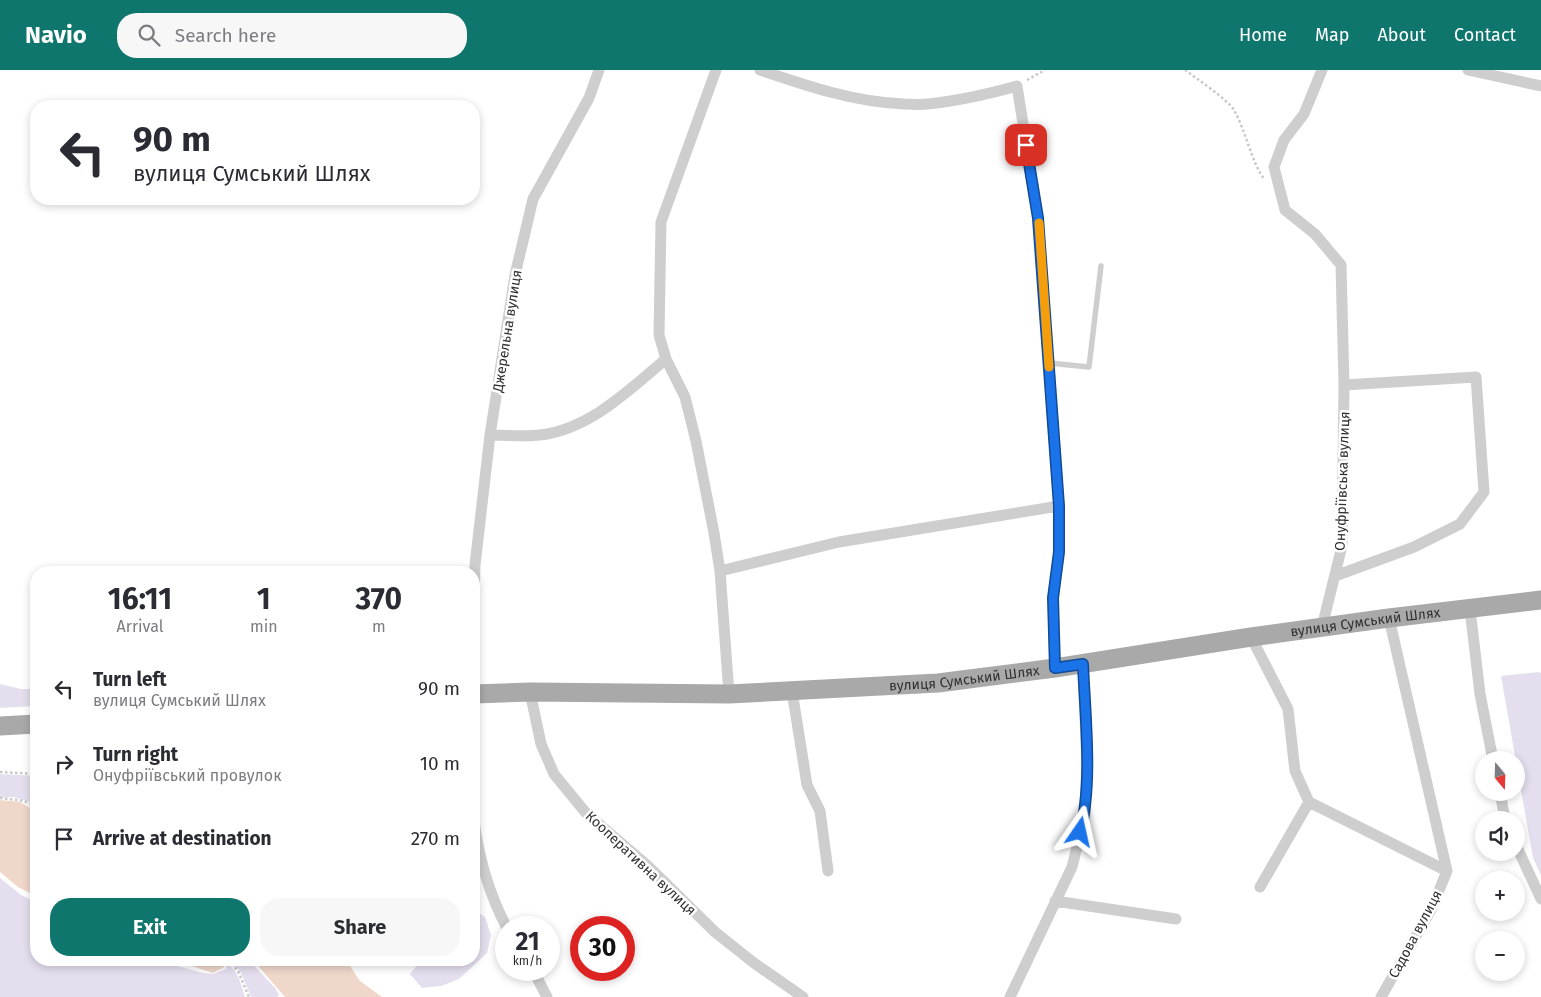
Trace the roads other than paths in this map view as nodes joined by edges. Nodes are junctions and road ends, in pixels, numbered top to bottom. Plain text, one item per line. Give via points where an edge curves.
1 (599, 70) edge
2 (716, 70) edge
3 (760, 70) edge
4 (1322, 70) edge
5 (1468, 70) edge
6 (1541, 86) edge
7 (1102, 266) dead end
8 (666, 358) junction
9 (1053, 364) junction
10 (1344, 385) junction
11 (490, 436) junction
12 (1059, 506) junction
13 (476, 566) edge
14 (720, 572) junction
15 (1335, 576) junction
16 (1541, 600) edge
17 (1470, 609) junction
18 (1389, 618) junction
19 (1322, 628) junction
20 (1251, 637) junction
21 (1083, 664) junction
22 (1055, 668) junction
23 (792, 691) junction
24 (530, 692) junction
25 (480, 694) edge
26 (729, 694) junction
27 (30, 724) edge
28 (0, 726) edge
29 (1491, 751) edge
30 (1309, 802) junction
31 (480, 858) edge
32 (1523, 861) edge
33 (828, 871) dead end
34 (1447, 871) junction
35 (1260, 887) dead end
36 (1541, 899) edge
37 (1055, 900) junction
38 (501, 916) edge
39 (1176, 919) dead end
40 (539, 981) edge
41 (547, 997) edge
42 (803, 997) edge
43 (1010, 997) edge
44 (1381, 997) edge

1 - 11 street, Джерельна вулиця via 589,98 533,199 515,275
2 - 8 street via 661,222 659,336
3 - 9 street via 810,88 888,104 926,105 1017,86 1038,218
4 - 10 street, Онуфріївська вулиця via 1304,114 1284,140 1274,168 1285,210 1315,234 1341,265
5 - 6 street
7 - 9 lane via 1088,367
8 - 11 street via 597,414 570,428 540,435
8 - 14 street via 685,397
9 - 12 street
10 - 15 street, Онуфріївська вулиця via 1342,546
10 - 15 street via 1476,377 1484,492 1460,524 1414,547
11 - 13 street, Джерельна вулиця
12 - 14 street via 839,542
12 - 22 street via 1059,552 1053,598
14 - 26 street
15 - 19 street, Онуфріївська вулиця
16 - 17 main road, вулиця Сумський Шлях
17 - 18 main road, вулиця Сумський Шлях
17 - 29 street via 1480,694
18 - 19 main road, вулиця Сумський Шлях
18 - 34 street
19 - 20 main road, вулиця Сумський Шлях
20 - 21 main road, вулиця Сумський Шлях
20 - 30 street via 1288,709 1295,771
21 - 22 main road, вулиця Сумський Шлях
21 - 37 street via 1087,765 1085,815 1072,867
22 - 23 main road, вулиця Сумський Шлях via 938,683
23 - 26 main road, вулиця Сумський Шлях
23 - 33 street via 807,786 820,811
24 - 25 main road, вулиця Сумський Шлях
24 - 26 main road, вулиця Сумський Шлях
24 - 42 street, Кооперативна вулиця via 541,744 554,774 586,813 715,932
27 - 28 main road
30 - 34 street
30 - 35 street
31 - 38 street
32 - 36 street
34 - 44 street, Садова вулиця via 1431,910
37 - 39 street
37 - 43 street
40 - 41 street

